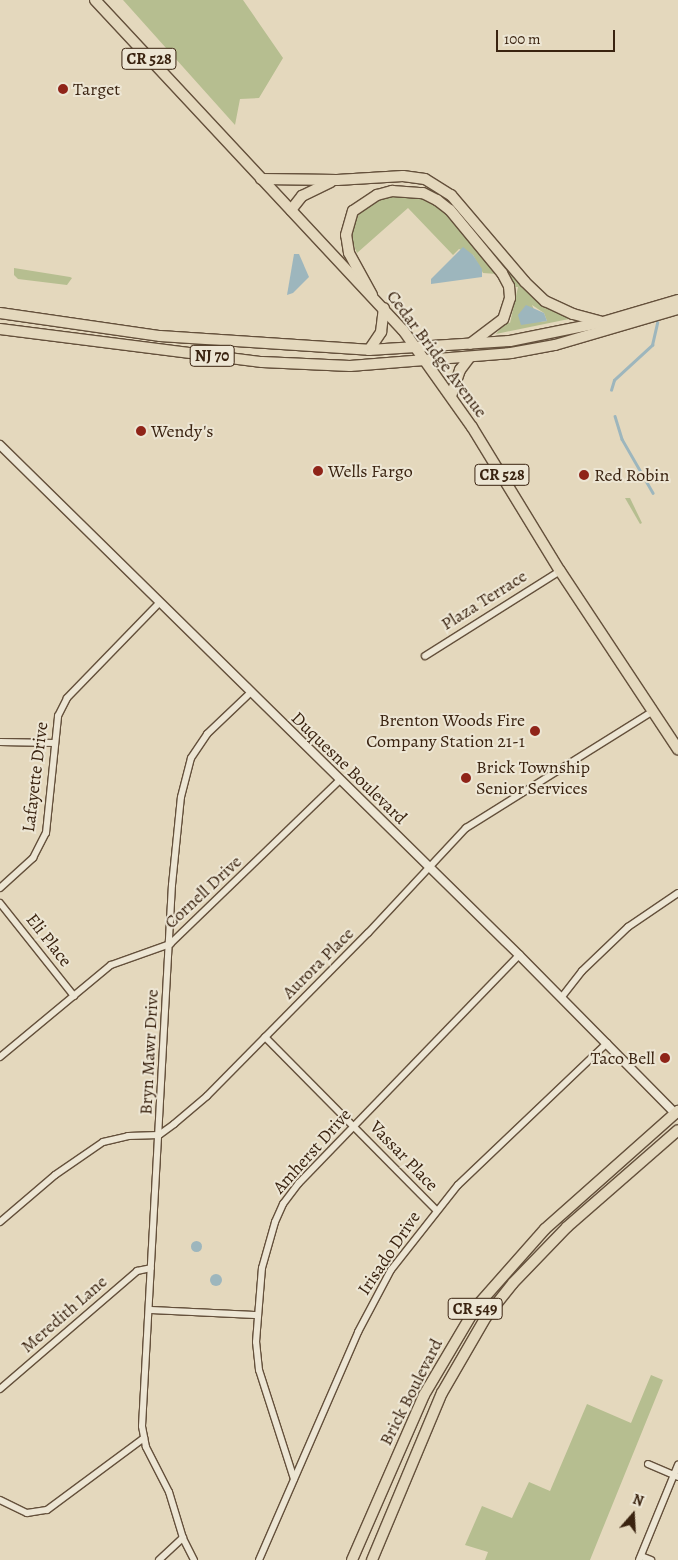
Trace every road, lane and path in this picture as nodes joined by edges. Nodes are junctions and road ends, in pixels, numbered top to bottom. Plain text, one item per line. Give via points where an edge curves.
1 (95, 0) edge
2 (261, 179) junction
3 (337, 180) junction
4 (291, 210) junction
5 (372, 294) junction
6 (678, 300) edge
7 (384, 308) junction
8 (678, 309) edge
9 (0, 313) edge
10 (603, 322) junction
11 (0, 329) edge
12 (468, 346) junction
13 (416, 348) junction
14 (369, 350) junction
15 (469, 358) junction
16 (426, 362) junction
17 (451, 396) junction
18 (0, 445) edge
19 (560, 571) junction
20 (159, 603) junction
21 (425, 656) dead end
22 (250, 693) junction
23 (653, 711) junction
24 (0, 742) edge
25 (55, 743) junction
26 (678, 749) edge
27 (340, 780) junction
28 (428, 866) junction
29 (0, 888) edge
30 (678, 893) edge
31 (0, 903) edge
32 (170, 944) junction
33 (519, 955) junction
34 (74, 996) junction
35 (562, 998) junction
36 (265, 1037) junction
37 (608, 1044) junction
38 (0, 1057) edge
39 (677, 1112) edge
40 (354, 1126) junction
41 (678, 1130) edge
42 (159, 1134) junction
43 (436, 1210) junction
44 (0, 1222) edge
45 (150, 1268) junction
46 (149, 1310) junction
47 (257, 1315) junction
48 (0, 1389) edge
49 (144, 1438) junction
50 (648, 1464) dead end
51 (678, 1465) edge
52 (676, 1476) edge
53 (294, 1479) junction
54 (0, 1500) edge
55 (183, 1538) junction
56 (640, 1558) edge
57 (159, 1560) edge
58 (194, 1560) edge
59 (259, 1560) edge
60 (352, 1560) edge
61 (372, 1560) edge
62 (652, 1560) edge

1 - 2 main road, Cedar Bridge Avenue / CR 528
2 - 3 main road
2 - 4 main road, Cedar Bridge Avenue / CR 528
3 - 4 main road via 302,196
3 - 10 main road via 403,176 435,183 451,194 535,292 558,309
4 - 5 main road, Cedar Bridge Avenue / CR 528
5 - 7 main road, Cedar Bridge Avenue / CR 528
5 - 12 main road via 350,253 346,235 353,212 377,195 392,191 423,193 437,200 456,217 509,286 509,303 503,319
6 - 10 main road, NJ 70
7 - 13 main road, Cedar Bridge Avenue / CR 528
7 - 14 main road via 381,332
8 - 15 main road, NJ 70 via 555,345
9 - 14 main road, NJ 70 via 160,336
10 - 12 main road, NJ 70
11 - 16 main road, NJ 70 via 297,365
12 - 13 main road, NJ 70
13 - 14 main road, NJ 70
13 - 16 main road, Cedar Bridge Avenue / CR 528
15 - 16 main road, NJ 70
15 - 17 main road via 460,370
16 - 17 main road, Cedar Bridge Avenue / CR 528
17 - 19 main road, Cedar Bridge Avenue / CR 528
18 - 20 street, Duquesne Boulevard
19 - 21 street, Plaza Terrace
19 - 23 main road, Cedar Bridge Avenue / CR 528
20 - 22 street, Duquesne Boulevard
20 - 25 street, Lafayette Drive via 67,698 58,716
22 - 27 street, Duquesne Boulevard
22 - 32 street, Bryn Mawr Drive via 207,734 185,774 172,886
23 - 26 main road, Cedar Bridge Avenue / CR 528
23 - 28 street, Aurora Place via 466,828
24 - 25 street
25 - 29 street, Lafayette Drive via 46,833 33,858
27 - 28 street, Duquesne Boulevard
27 - 32 street, Cornell Drive
28 - 33 street, Duquesne Boulevard
28 - 36 street, Aurora Place via 368,933
30 - 35 street via 628,927 582,971
31 - 34 street, Eli Place
32 - 34 street, Cornell Drive via 111,965
32 - 42 street, Bryn Mawr Drive
33 - 35 street, Duquesne Boulevard
33 - 40 street, Amherst Drive
34 - 38 street, Cornell Drive
35 - 37 street, Duquesne Boulevard
36 - 40 street, Vassar Place
36 - 42 street, Aurora Place via 207,1096
37 - 39 street, Duquesne Boulevard
37 - 43 street, Irisado Drive via 458,1185
39 - 60 main road, Brick Boulevard / CR 549 via 545,1229 476,1307 425,1393
40 - 43 street, Vassar Place
40 - 47 street, Amherst Drive via 283,1204 262,1268
41 - 61 main road, Brick Boulevard / CR 549 via 568,1226 512,1282 486,1317 442,1393
42 - 44 street via 103,1142 55,1175
42 - 45 street, Bryn Mawr Drive
43 - 53 street, Irisado Drive via 380,1286
45 - 46 street, Bryn Mawr Drive
45 - 48 street, Meredith Lane via 137,1271
46 - 47 street
46 - 49 street, Bryn Mawr Drive via 142,1415
47 - 53 street, Amherst Drive via 259,1370
49 - 54 street via 47,1510 28,1513
49 - 55 street via 169,1492
50 - 52 street
51 - 52 street
52 - 56 street
53 - 59 street, Irisado Drive
55 - 57 street
55 - 58 street
56 - 62 street

